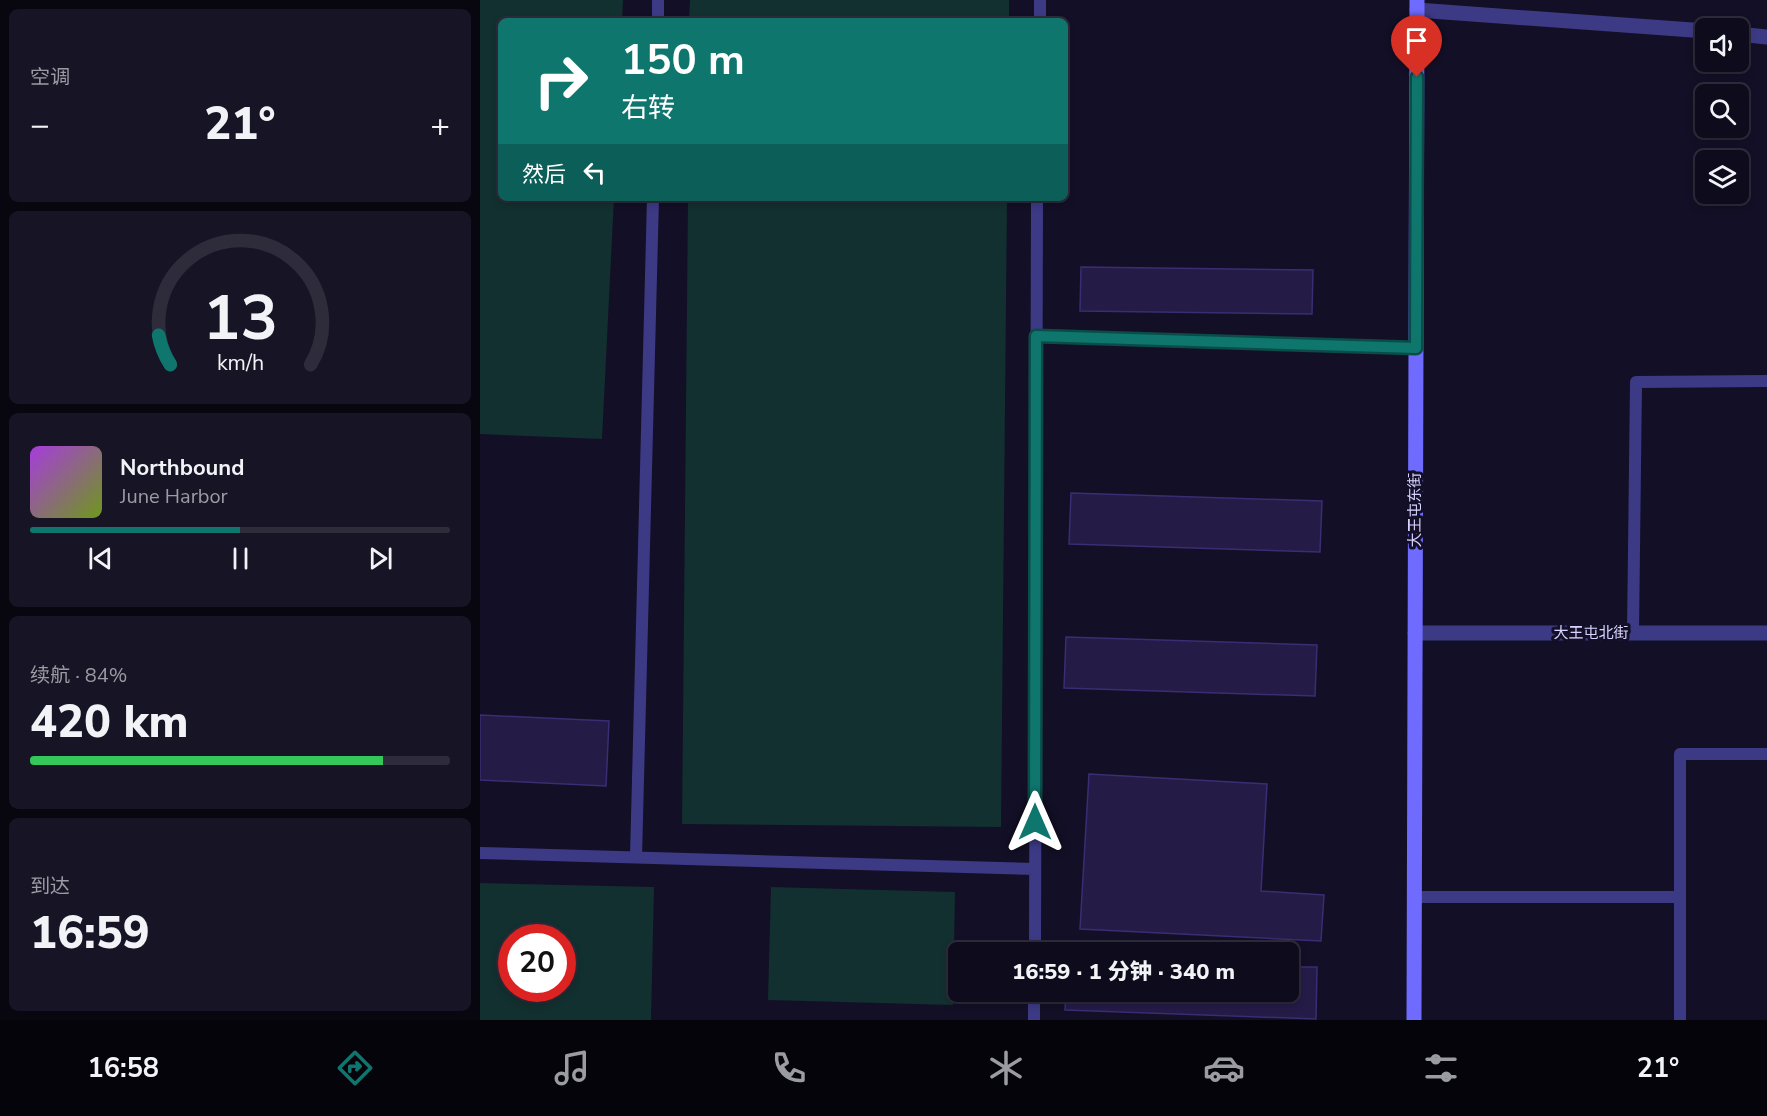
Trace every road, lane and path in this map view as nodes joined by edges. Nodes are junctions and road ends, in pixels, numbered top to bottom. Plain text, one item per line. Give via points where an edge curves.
1 (658, 0) edge
2 (1040, 0) edge
3 (1417, 5) edge
4 (658, 18) edge
5 (1040, 18) edge
6 (1695, 31) edge
7 (1749, 35) edge
8 (1767, 37) edge
9 (653, 201) edge
10 (1038, 201) edge
11 (1036, 336) junction
12 (1416, 348) junction
13 (1767, 381) edge
14 (1415, 633) junction
15 (1633, 633) junction
16 (1767, 633) edge
17 (1767, 754) edge
18 (480, 853) edge
19 (636, 857) junction
20 (1035, 869) junction
21 (1414, 897) junction
22 (1680, 897) junction
23 (1035, 942) edge
24 (1034, 1002) edge
25 (1034, 1020) edge
26 (1414, 1020) edge
27 (1680, 1020) edge

1 - 4 lane
2 - 5 lane
3 - 6 street
3 - 12 main road, 大王屯东街
7 - 8 street
9 - 19 lane
10 - 11 lane
11 - 12 lane
11 - 20 lane
12 - 14 main road, 大王屯东街
13 - 15 lane via 1636,382
14 - 15 street, 大王屯北街
14 - 21 main road, 大王屯东街
15 - 16 street, 大王屯北街
17 - 22 lane via 1680,754
18 - 19 lane
19 - 20 lane
20 - 23 lane
21 - 22 lane
21 - 26 main road, 大王屯东街
22 - 27 lane
24 - 25 lane

